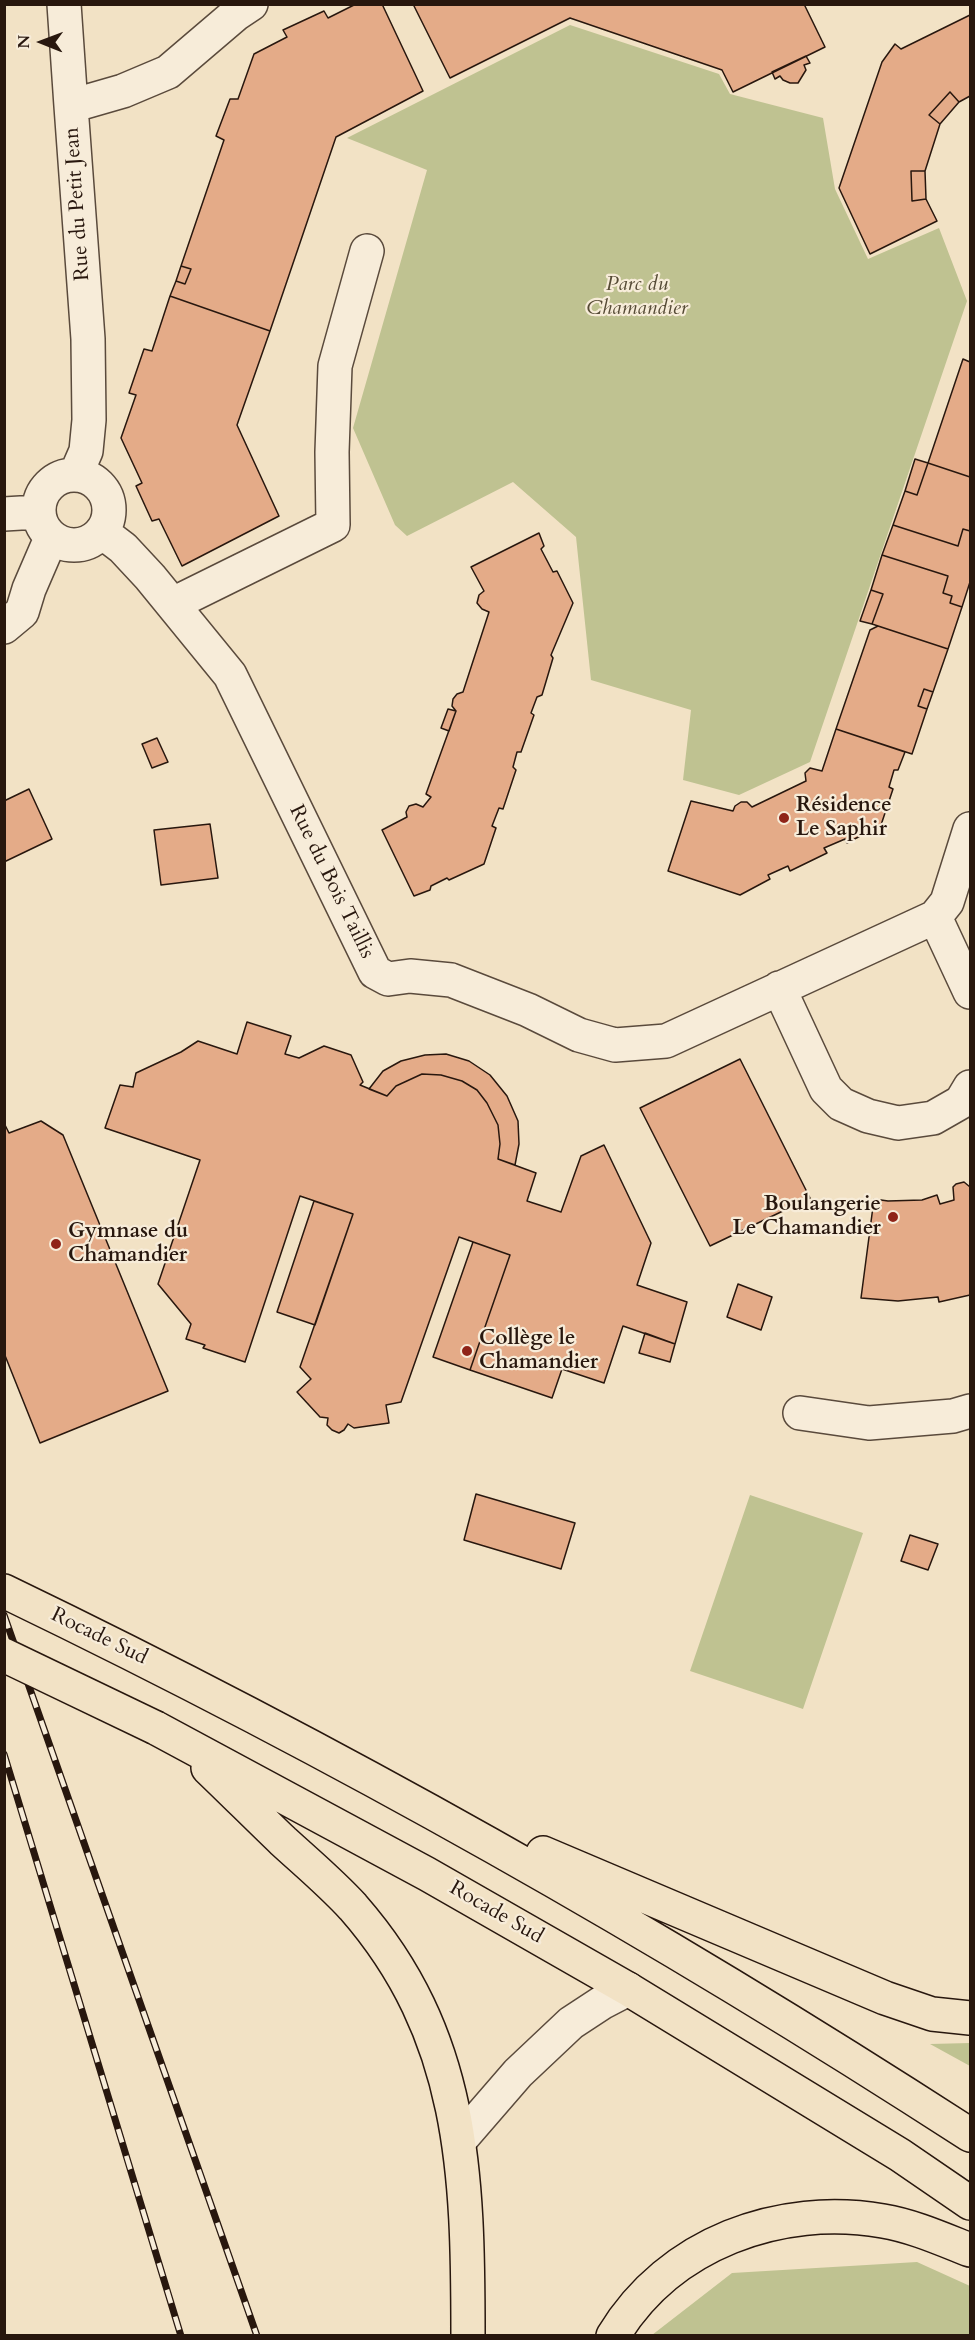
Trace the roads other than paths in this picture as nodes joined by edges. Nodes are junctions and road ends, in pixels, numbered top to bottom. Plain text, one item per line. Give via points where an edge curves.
1 (64, 4) edge
2 (251, 4) edge
3 (71, 106) junction
4 (368, 251) dead end
5 (76, 474) junction
6 (4, 514) edge
7 (44, 525) junction
8 (102, 532) junction
9 (173, 604) junction
10 (4, 627) edge
11 (970, 829) edge
12 (936, 917) junction
13 (779, 988) junction
14 (970, 992) edge
15 (970, 1087) edge
16 (970, 1411) edge
17 (800, 1413) dead end
18 (4, 1591) edge
19 (4, 1655) edge
20 (167, 1734) junction
21 (393, 1789) junction
22 (628, 1989) junction
23 (970, 2018) edge
24 (970, 2135) edge
25 (460, 2140) junction
26 (970, 2202) edge
27 (970, 2250) edge
28 (468, 2336) edge
29 (613, 2336) edge

1 - 3 street
2 - 3 street, Rue du Petit Jean via 168,72 123,91
3 - 5 street, Rue du Petit Jean via 88,339 88,430 86,451
4 - 9 street via 335,366 333,525
5 - 7 street via 61,476 40,497
5 - 8 street via 91,478 103,488 109,502
6 - 7 street
7 - 8 street via 64,544 78,546
7 - 10 street via 22,612
8 - 9 street, Rue du Bois Taillis via 123,548
9 - 13 street, Rue du Bois Taillis via 230,675 375,972 388,979 410,976 451,980 579,1035 615,1045 666,1041
11 - 12 street via 947,902
12 - 13 street, Rue du Bois Taillis
12 - 14 street
13 - 15 street via 826,1089 841,1104 898,1123 933,1118 961,1102
16 - 17 street via 869,1423
18 - 21 highway, Rocade Sud via 133,1653
19 - 20 highway, Rocade Sud, bridge
20 - 22 highway, Rocade Sud via 427,1874
20 - 25 highway via 325,1879 375,1934 420,2006 436,2044
21 - 23 highway via 885,1998 932,2014
21 - 24 highway, Rocade Sud via 624,1920
22 - 25 street via 571,2023 518,2073
22 - 26 highway, Rocade Sud
25 - 28 highway via 466,2211
27 - 29 highway via 885,2221 813,2216 775,2221 700,2250 640,2298

